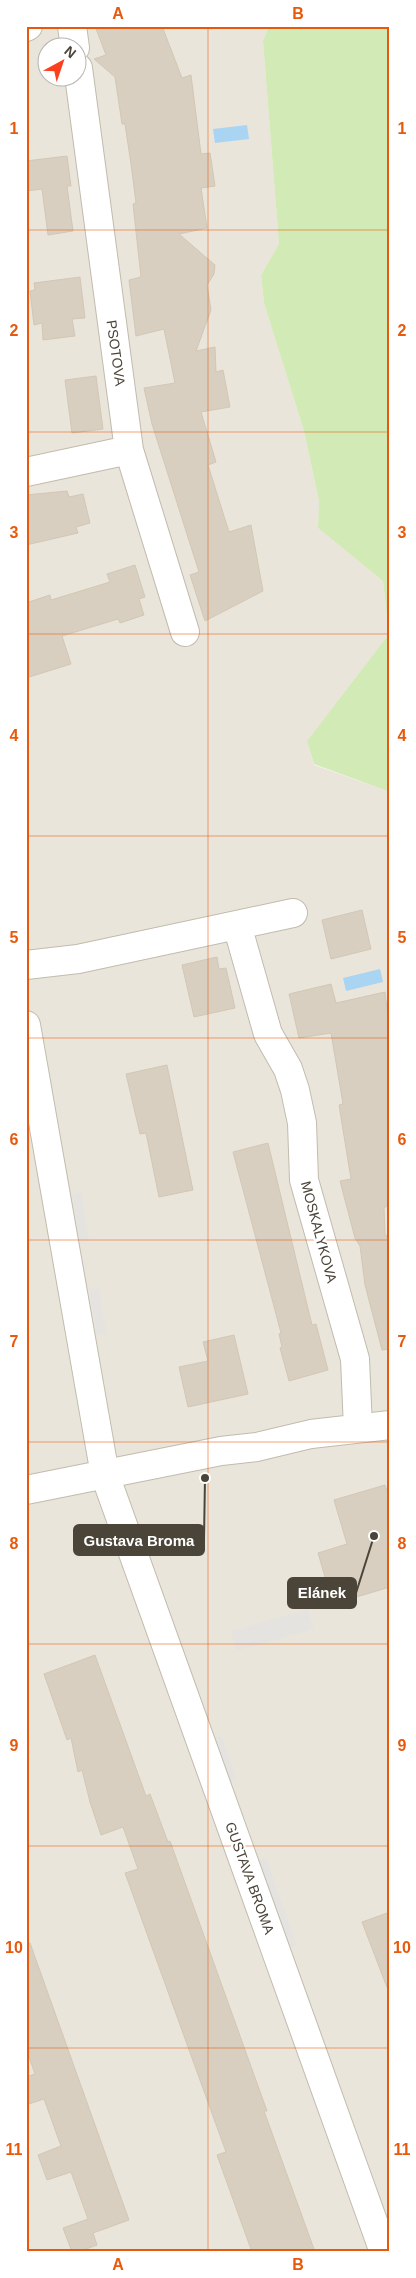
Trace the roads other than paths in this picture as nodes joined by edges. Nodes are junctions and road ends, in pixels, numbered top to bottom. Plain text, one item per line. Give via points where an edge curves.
1 (81, 88) edge
2 (129, 450) junction
3 (26, 472) edge
4 (185, 632) dead end
5 (292, 912) dead end
6 (237, 925) junction
7 (26, 965) edge
8 (26, 1025) edge
9 (390, 1425) edge
10 (358, 1428) junction
11 (105, 1475) junction
12 (26, 1490) edge
13 (384, 2252) edge

1 - 2 street, PSOTOVA
2 - 3 street
2 - 4 street, PSOTOVA
5 - 6 street
6 - 7 street via 78,959
6 - 10 street, MOSKALYKOVA via 268,1034 288,1069 295,1090 302,1123 304,1180 355,1359
8 - 11 street, GUSTAVA BROMA
9 - 10 street
10 - 11 street via 311,1434
11 - 12 street
11 - 13 street, GUSTAVA BROMA

